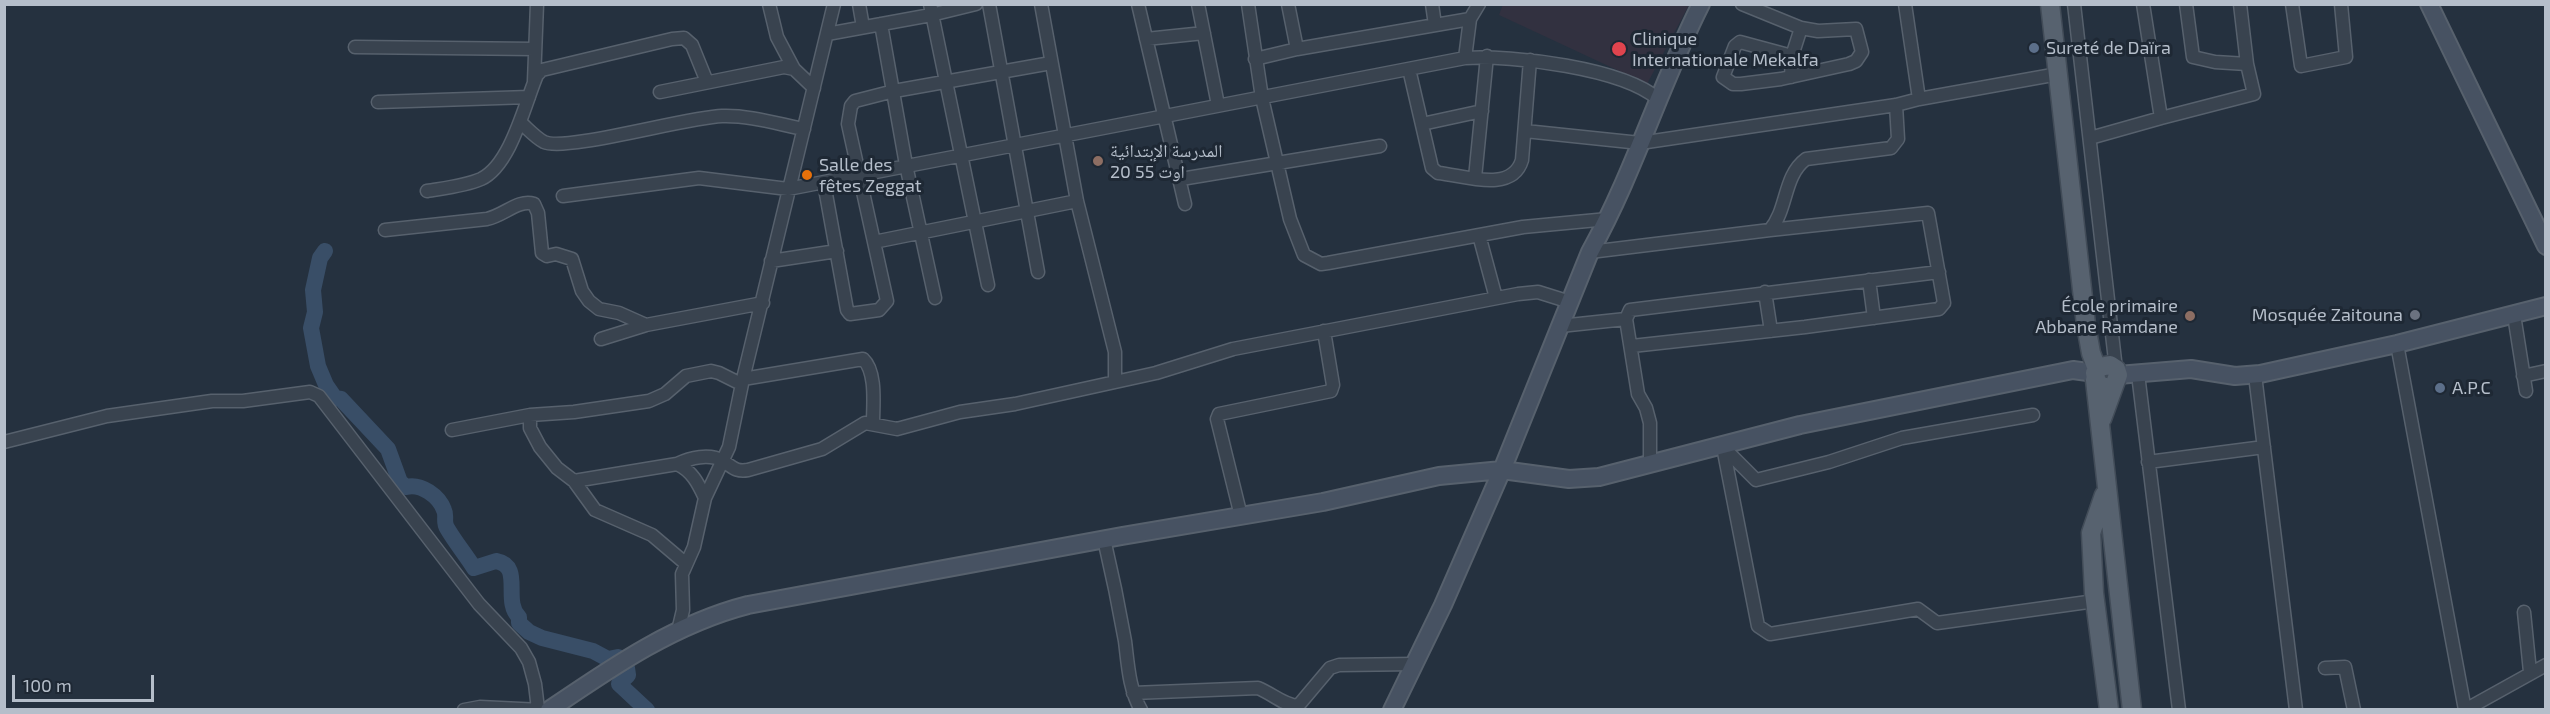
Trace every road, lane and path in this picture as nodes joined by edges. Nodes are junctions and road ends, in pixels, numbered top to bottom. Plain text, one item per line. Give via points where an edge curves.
1 (527, 4) edge
2 (769, 4) edge
3 (834, 4) edge
4 (859, 4) edge
5 (976, 4) edge
6 (989, 4) edge
7 (1041, 4) edge
8 (1138, 4) edge
9 (1198, 4) edge
10 (1248, 4) edge
11 (1288, 4) edge
12 (1432, 4) edge
13 (1479, 4) edge
14 (1742, 4) edge
15 (1905, 4) edge
16 (2050, 4) edge
17 (2074, 4) edge
18 (2144, 4) edge
19 (2186, 4) edge
20 (2240, 4) edge
21 (2292, 4) edge
22 (2341, 4) edge
23 (2428, 4) edge
24 (537, 5) edge
25 (1700, 5) edge
26 (931, 10) edge
27 (1470, 19) junction
28 (880, 24) junction
29 (1435, 25) junction
30 (863, 27) junction
31 (1801, 28) junction
32 (1204, 33) junction
33 (827, 34) junction
34 (1146, 39) junction
35 (355, 47) dead end
36 (1297, 49) junction
37 (536, 50) junction
38 (1792, 56) junction
39 (1487, 57) junction
40 (1466, 58) junction
41 (1255, 59) junction
42 (1530, 60) junction
43 (1051, 63) junction
44 (2247, 64) junction
45 (794, 69) junction
46 (1409, 69) junction
47 (1001, 71) junction
48 (2058, 74) junction
49 (1791, 76) junction
50 (534, 82) junction
51 (707, 82) junction
52 (945, 82) junction
53 (814, 88) junction
54 (894, 91) junction
55 (660, 92) dead end
56 (529, 97) junction
57 (1262, 98) junction
58 (1658, 99) junction
59 (1918, 99) junction
60 (378, 102) dead end
61 (1218, 105) junction
62 (1896, 105) junction
63 (1482, 111) junction
64 (1163, 115) junction
65 (2161, 118) junction
66 (520, 122) junction
67 (1422, 124) junction
68 (804, 129) junction
69 (1525, 131) junction
70 (1064, 135) junction
71 (2090, 138) junction
72 (1640, 143) junction
73 (1014, 145) junction
74 (1380, 146) dead end
75 (962, 154) junction
76 (1276, 163) junction
77 (906, 165) junction
78 (859, 175) junction
79 (1475, 178) junction
80 (1181, 179) junction
81 (824, 183) junction
82 (788, 189) junction
83 (427, 191) dead end
84 (563, 196) dead end
85 (1077, 201) junction
86 (1185, 204) dead end
87 (1025, 211) junction
88 (1608, 219) junction
89 (976, 223) junction
90 (385, 230) dead end
91 (1770, 230) junction
92 (923, 233) junction
93 (1479, 235) junction
94 (874, 243) junction
95 (2546, 246) edge
96 (837, 251) junction
97 (1590, 252) junction
98 (771, 261) junction
99 (1038, 272) dead end
100 (1939, 272) junction
101 (1869, 280) junction
102 (988, 285) dead end
103 (1765, 292) junction
104 (935, 298) dead end
105 (1496, 298) junction
106 (1570, 302) junction
107 (762, 303) junction
108 (2546, 306) edge
109 (2514, 315) junction
110 (1874, 318) junction
111 (1626, 319) junction
112 (646, 325) junction
113 (1560, 326) junction
114 (1324, 331) junction
115 (1771, 331) junction
116 (602, 339) dead end
117 (2397, 344) junction
118 (1632, 346) junction
119 (2096, 374) junction
120 (2138, 374) junction
121 (2545, 374) edge
122 (2255, 375) junction
123 (2523, 376) junction
124 (2116, 377) junction
125 (742, 381) junction
126 (1115, 382) junction
127 (2526, 391) dead end
128 (530, 415) junction
129 (2033, 416) dead end
130 (873, 423) junction
131 (2100, 427) junction
132 (452, 430) dead end
133 (4, 442) edge
134 (1723, 447) junction
135 (2264, 447) junction
136 (723, 460) junction
137 (2148, 462) junction
138 (676, 464) junction
139 (1650, 464) junction
140 (1502, 470) junction
141 (574, 482) junction
142 (2106, 490) junction
143 (705, 498) junction
144 (1241, 516) junction
145 (1104, 539) junction
146 (686, 562) junction
147 (2095, 601) junction
148 (2524, 612) dead end
149 (678, 631) junction
150 (1415, 664) junction
151 (2546, 665) edge
152 (2325, 668) dead end
153 (2530, 672) junction
154 (1133, 693) junction
155 (539, 709) edge
156 (464, 710) edge
157 (549, 710) edge
158 (1141, 710) edge
159 (1392, 710) edge
160 (2109, 710) edge
161 (2132, 710) edge
162 (2179, 710) edge
163 (2296, 710) edge
164 (2354, 710) edge
165 (2465, 710) edge

1 - 24 street
2 - 45 street via 777,37
3 - 33 street
4 - 30 street
5 - 26 street
6 - 47 street
7 - 43 street
8 - 34 street
9 - 32 street
10 - 41 street
11 - 36 street
12 - 29 street
13 - 27 street
14 - 31 street
15 - 59 street
16 - 48 main road
17 - 71 street
18 - 65 street
19 - 44 street via 2193,57
20 - 44 street
21 - 22 street via 2301,66 2346,57
23 - 95 street
24 - 37 street
25 - 58 street
26 - 28 street
26 - 52 street
27 - 29 street
27 - 40 street
28 - 30 street
28 - 54 street
29 - 36 street
30 - 33 street
31 - 38 street
31 - 49 street via 1856,28 1862,52 1849,64
32 - 34 street
32 - 61 street
33 - 53 street
34 - 64 street
35 - 37 street
36 - 41 street
37 - 50 street
38 - 49 street
38 - 49 street via 1740,42 1723,77 1732,84 1741,84
39 - 40 street
39 - 42 street
39 - 63 street
40 - 46 street
41 - 57 street
42 - 58 street via 1629,81
42 - 69 street
43 - 47 street
43 - 70 street
44 - 65 street via 2254,94
45 - 51 street via 784,67
45 - 53 street
46 - 57 street
46 - 67 street
47 - 52 street
47 - 73 street
48 - 59 street
48 - 119 main road via 2086,325
50 - 51 street via 543,70 684,38 693,45
50 - 56 street
51 - 55 street
52 - 54 street
52 - 75 street
53 - 68 street
54 - 77 street
54 - 78 street via 855,101 851,106 848,124
56 - 60 street
56 - 66 street
57 - 61 street
57 - 76 street
58 - 72 street
59 - 62 street
61 - 64 street
62 - 72 street
62 - 91 street via 1898,139 1891,148 1806,159 1792,175 1779,219
63 - 67 street
63 - 79 street
64 - 70 street
64 - 80 street
65 - 71 street
66 - 68 street via 552,144 721,116
66 - 83 street via 493,171 470,183
67 - 79 street via 1429,161 1435,171
68 - 82 street
69 - 72 street
69 - 79 street via 1519,170 1499,180
70 - 73 street
70 - 85 street
71 - 124 street
72 - 88 street
73 - 75 street
73 - 87 street
74 - 76 street
75 - 77 street
75 - 89 street
76 - 80 street
76 - 93 street via 1298,243 1304,255 1321,264
77 - 78 street
77 - 92 street
78 - 81 street
78 - 94 street
80 - 86 street
81 - 82 street
81 - 96 street
82 - 84 street via 699,178
82 - 98 street
85 - 87 street
85 - 126 street via 1115,352
87 - 89 street
87 - 99 street
88 - 93 street
88 - 97 street
89 - 92 street
89 - 102 street
90 - 112 street via 487,219 518,204 534,204 542,253 572,259 582,291 598,309
91 - 97 street
91 - 100 street via 1928,213
92 - 94 street
92 - 104 street
93 - 105 street
94 - 96 street via 887,301 879,310 850,314 847,310
96 - 98 street
97 - 106 street
98 - 107 street
100 - 101 street
100 - 110 street via 1942,307
101 - 103 street
101 - 110 street
103 - 111 street via 1630,310
103 - 115 street
105 - 106 street via 1538,292
105 - 114 street
106 - 113 street
107 - 112 street
107 - 125 street
108 - 109 street
109 - 117 street
109 - 123 street
110 - 115 street
111 - 113 street
111 - 118 street
112 - 116 street
113 - 140 street
114 - 126 street via 1233,349
114 - 144 street via 1331,391 1219,414 1217,419
115 - 118 street
117 - 122 street
117 - 165 street
118 - 139 street via 1638,394 1650,423
119 - 124 main road via 2107,365
119 - 131 main road
119 - 134 street via 2073,370 2035,377 1800,425
120 - 122 street via 2191,369
120 - 124 street
120 - 137 street
121 - 123 street
122 - 135 street
123 - 127 street
124 - 131 main road
125 - 128 street via 711,371 686,376 665,394 649,401
125 - 130 street via 863,359 873,392
125 - 136 street
126 - 130 street via 960,412 897,429
128 - 132 street
128 - 141 street via 530,428 540,447
129 - 134 street via 1902,438 1756,480
130 - 136 street via 856,427 822,449 748,470 737,471
131 - 142 main road
133 - 155 street via 107,416 281,394 310,392 319,396 479,604 521,648 532,673
134 - 139 street
134 - 147 street via 1758,627 1770,634 1918,609 1936,623
135 - 137 street
135 - 163 street
136 - 138 street via 695,457
136 - 143 street
137 - 162 street
138 - 141 street
138 - 143 street via 696,479
139 - 140 street via 1599,477 1569,479
140 - 144 street via 1439,476
140 - 150 street
141 - 146 street via 600,514 652,535
142 - 147 main road via 2091,533
142 - 161 main road
143 - 146 street via 694,547
144 - 145 street
145 - 149 street via 748,605 716,613
145 - 154 street
146 - 149 street
147 - 160 main road
148 - 153 street
149 - 157 street via 651,643
150 - 154 street via 1330,668 1298,706 1288,705 1258,688
150 - 159 street
151 - 153 street
152 - 164 street via 2345,667
153 - 165 street
154 - 158 street
155 - 156 street

